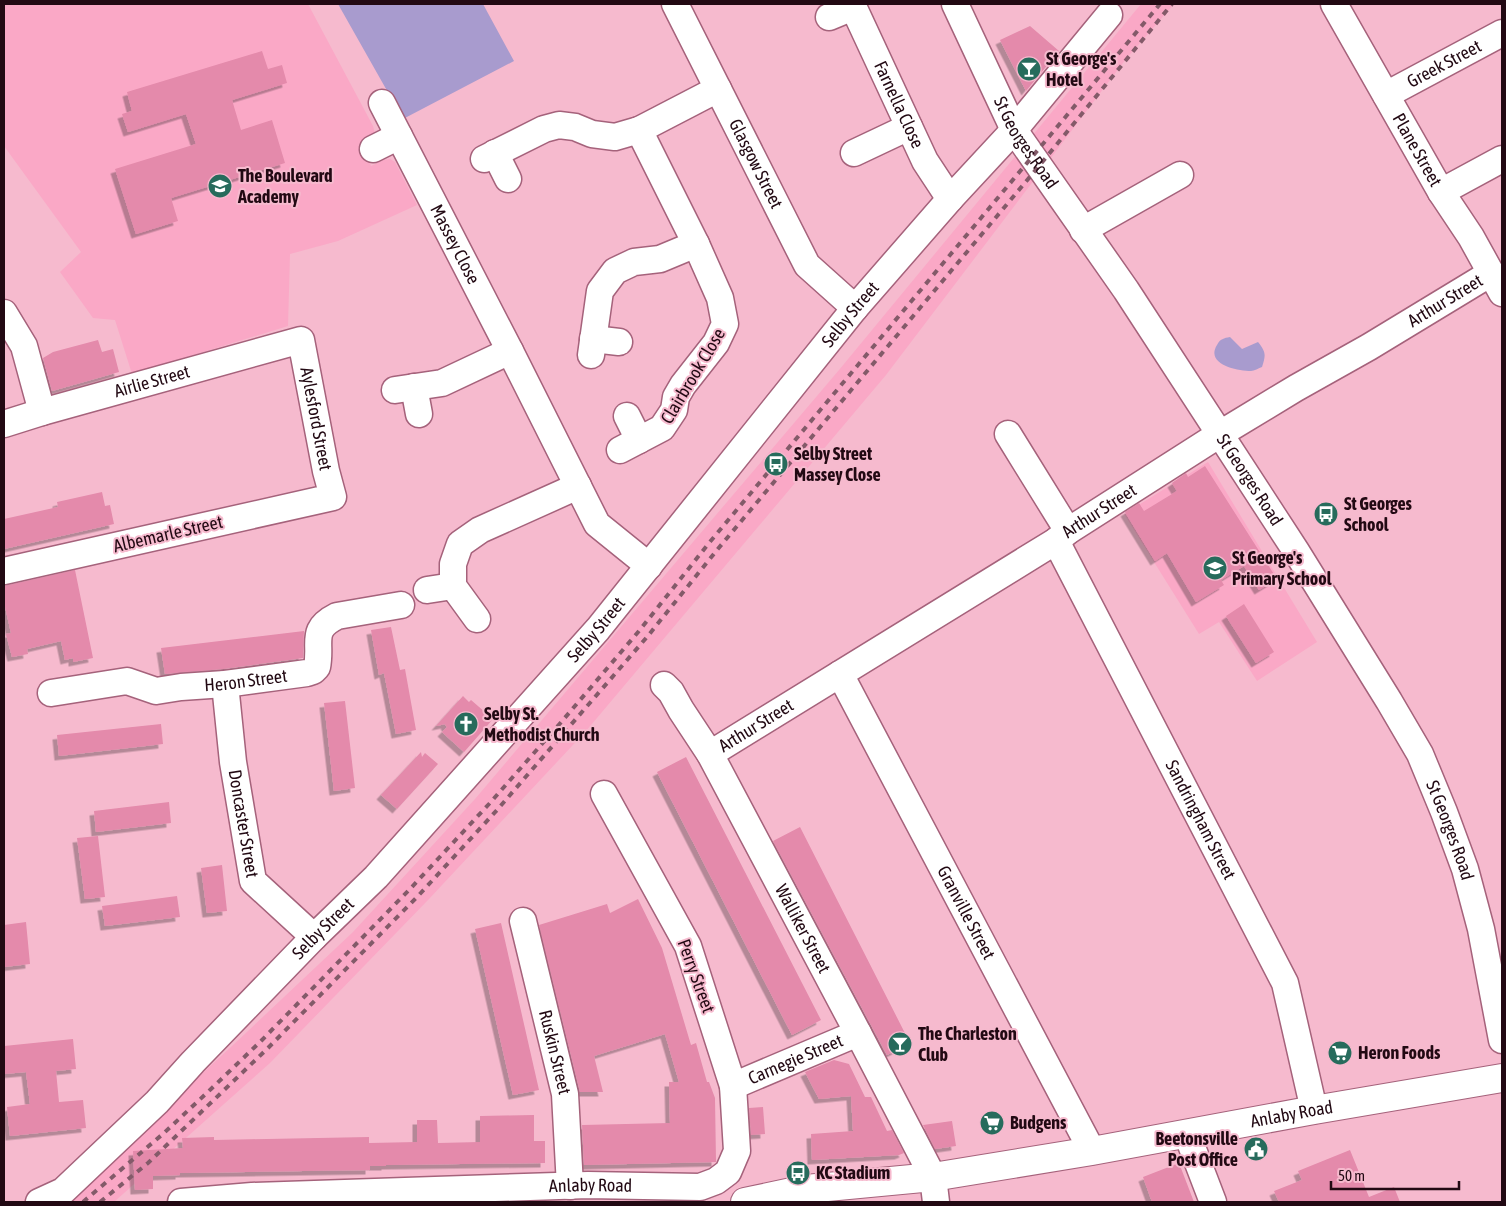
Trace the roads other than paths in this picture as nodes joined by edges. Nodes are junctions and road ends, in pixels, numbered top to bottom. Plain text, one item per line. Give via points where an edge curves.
1 (675, 4) edge
2 (955, 4) edge
3 (1334, 4) edge
4 (853, 5) edge
5 (1108, 15) dead end
6 (829, 17) dead end
7 (1502, 33) edge
8 (718, 90) junction
9 (1386, 95) junction
10 (382, 103) dead end
11 (910, 127) junction
12 (639, 130) junction
13 (1014, 130) junction
14 (399, 136) junction
15 (373, 149) dead end
16 (854, 153) dead end
17 (1502, 158) edge
18 (1180, 174) dead end
19 (508, 179) dead end
20 (1441, 192) junction
21 (950, 199) junction
22 (1083, 230) junction
23 (696, 244) junction
24 (1497, 283) edge
25 (855, 308) junction
26 (4, 313) edge
27 (301, 340) joint
28 (620, 342) dead end
29 (510, 351) junction
30 (42, 412) junction
31 (419, 414) dead end
32 (627, 416) dead end
33 (4, 424) edge
34 (1008, 434) dead end
35 (1220, 434) junction
36 (578, 486) junction
37 (332, 496) joint
38 (1062, 536) junction
39 (649, 566) junction
40 (4, 571) edge
41 (453, 586) junction
42 (427, 590) dead end
43 (401, 605) dead end
44 (477, 619) dead end
45 (840, 674) junction
46 (225, 684) junction
47 (664, 685) dead end
48 (51, 693) dead end
49 (710, 754) junction
50 (604, 794) dead end
51 (523, 921) dead end
52 (314, 937) junction
53 (858, 1033) junction
54 (1502, 1040) edge
55 (1502, 1078) edge
56 (733, 1086) junction
57 (1314, 1110) junction
58 (1187, 1134) junction
59 (1092, 1151) junction
60 (728, 1172) joint
61 (570, 1186) junction
62 (934, 1190) edge
63 (39, 1202) edge
64 (180, 1202) edge
65 (745, 1202) edge
66 (839, 1202) edge
67 (1212, 1202) edge

1 - 8 street, Glasgow Street
2 - 13 street, St Georges Road
3 - 9 street, Plane Street
4 - 6 street, Farnella Close
4 - 11 street, Farnella Close
5 - 13 street, Selby Street
7 - 9 street, Greek Street
8 - 12 street
8 - 25 street, Glasgow Street via 807,265
9 - 20 street, Plane Street
10 - 14 street, Massey Close
11 - 16 street
11 - 21 street, Farnella Close via 925,161
12 - 19 street via 615,137 559,125 544,129 490,156
12 - 23 street, Clairbrook Close
13 - 21 street, Selby Street
13 - 22 street, St Georges Road
14 - 15 street
14 - 29 street, Massey Close
17 - 20 street
18 - 22 street
20 - 24 street, Plane Street
21 - 25 street, Selby Street
22 - 35 street, St Georges Road
23 - 28 street via 660,259 634,262 616,270 600,291 592,347
23 - 32 street, Clairbrook Close via 720,298 725,324 716,343 683,385 676,397 674,410 662,428 630,445
24 - 35 street, Arthur Street via 1369,347
25 - 39 street, Selby Street
26 - 30 street via 24,346
27 - 30 street, Airlie Street
27 - 37 street, Aylesford Street
29 - 31 street via 442,383 404,388
29 - 36 street, Massey Close
30 - 33 street, Airlie Street
34 - 38 street, Sandringham Street
35 - 38 street, Arthur Street
35 - 54 street, St Georges Road via 1420,754 1465,869 1481,929
36 - 39 street, Massey Close via 597,524
36 - 41 street via 480,530 460,544 453,564
37 - 40 street, Albemarle Street
38 - 45 street, Arthur Street
38 - 57 street, Sandringham Street via 1285,983
39 - 52 street, Selby Street via 598,629 383,869
41 - 42 street
41 - 44 street
43 - 46 street, Heron Street via 328,620 318,635 318,661 313,671
45 - 49 street, Arthur Street
45 - 59 street, Granville Street
46 - 48 street, Heron Street via 156,691 127,681
46 - 52 street, Doncaster Street via 233,762 253,880
47 - 49 street, Walliker Street
49 - 53 street, Walliker Street
50 - 56 street, Perry Street via 688,946
51 - 61 street, Ruskin Street via 565,1094
52 - 63 street, Selby Street via 157,1102 63,1191
53 - 56 street, Carnegie Street
53 - 62 street, Walliker Street
55 - 57 main road, Anlaby Road
56 - 60 street, Perry Street via 736,1151
57 - 58 main road, Anlaby Road
58 - 59 main road, Anlaby Road
58 - 67 street
59 - 62 main road, Anlaby Road
60 - 61 street, Anlaby Road via 700,1187
61 - 64 street, Anlaby Road via 252,1196
62 - 65 main road, Anlaby Road via 806,1189
62 - 66 main road, Anlaby Road

